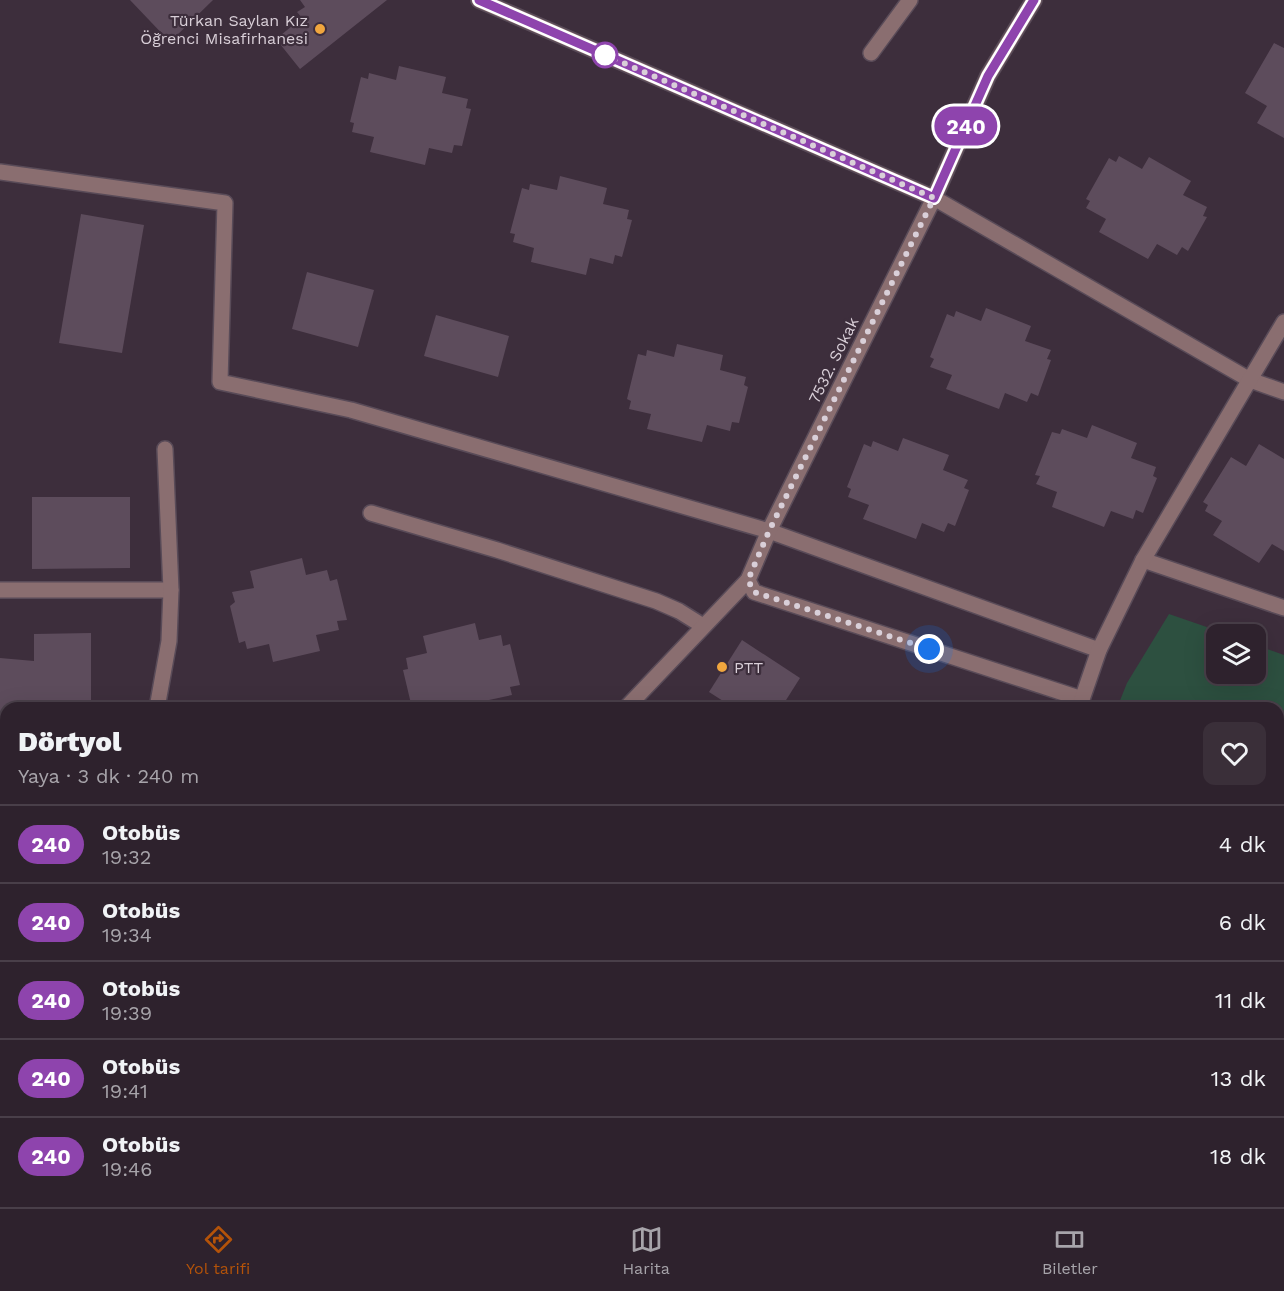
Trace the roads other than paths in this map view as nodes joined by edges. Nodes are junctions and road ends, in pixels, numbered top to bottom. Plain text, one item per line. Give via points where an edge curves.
1 (479, 0) edge
2 (910, 0) edge
3 (1034, 0) edge
4 (871, 52) dead end
5 (0, 172) edge
6 (934, 198) junction
7 (1284, 322) edge
8 (1250, 380) junction
9 (1284, 392) edge
10 (165, 449) dead end
11 (371, 513) dead end
12 (769, 531) junction
13 (1143, 560) junction
14 (748, 580) junction
15 (0, 590) edge
16 (171, 590) junction
17 (1284, 608) edge
18 (704, 626) junction
19 (1099, 650) junction
20 (158, 702) edge
21 (632, 702) edge
22 (1075, 702) edge
23 (1082, 702) edge

1 - 6 street
2 - 4 street
3 - 6 street, 7532. Sokak via 988,76
5 - 12 street via 225,203 220,382 351,410
6 - 8 street
6 - 12 street, 7532. Sokak
7 - 8 street
8 - 9 street
8 - 13 street
10 - 16 street
11 - 18 street via 656,601
12 - 14 street, 7532. Sokak
12 - 19 street
13 - 17 street
13 - 19 street
14 - 18 street, 7532. Sokak
14 - 22 street via 754,592
15 - 16 street
16 - 20 street via 169,641
18 - 21 street, 7532. Sokak
19 - 23 street

